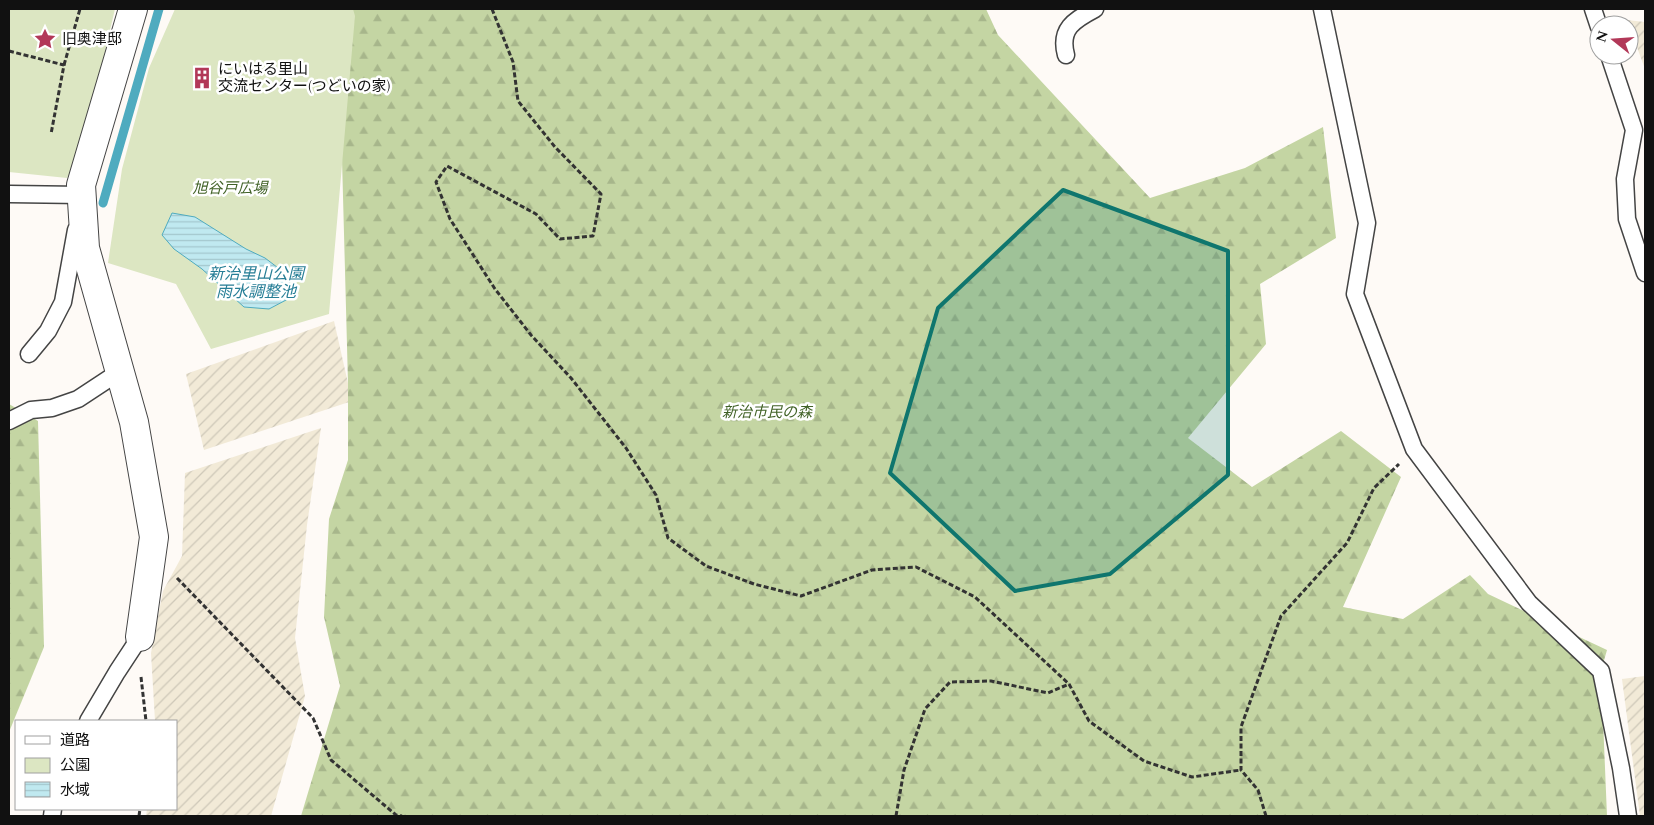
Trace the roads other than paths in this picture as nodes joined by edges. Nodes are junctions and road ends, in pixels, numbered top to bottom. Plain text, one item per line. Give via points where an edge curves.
1 (133, 9) edge
2 (1095, 9) edge
3 (1322, 9) edge
4 (1066, 55) dead end
5 (1611, 65) edge
6 (9, 194) edge
7 (83, 207) junction
8 (1645, 273) edge
9 (29, 354) dead end
10 (119, 372) junction
11 (9, 421) edge
12 (138, 639) joint
13 (89, 720) edge
14 (1628, 816) edge

1 - 7 street via 81,185
2 - 4 lane via 1072,21 1063,43
3 - 14 lane via 1367,223 1355,294 1414,450 1529,603 1602,671
5 - 8 lane via 1634,130 1625,179 1627,219
6 - 7 lane
7 - 9 lane via 76,228 63,302 48,331
7 - 10 street via 85,248
10 - 11 lane via 78,399 52,408 31,410
10 - 12 street via 134,422 154,537
12 - 13 lane

